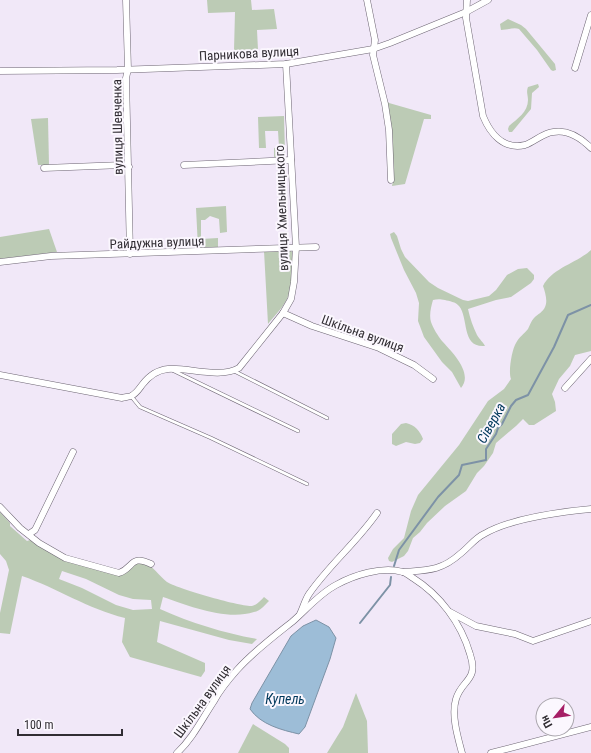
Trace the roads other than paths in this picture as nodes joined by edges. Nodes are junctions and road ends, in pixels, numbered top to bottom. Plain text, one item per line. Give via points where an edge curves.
1 (126, 0) edge
2 (367, 0) edge
3 (466, 0) edge
4 (488, 0) edge
5 (466, 12) junction
6 (591, 15) edge
7 (373, 49) junction
8 (286, 64) junction
9 (575, 68) dead end
10 (128, 69) junction
11 (0, 71) edge
12 (591, 148) edge
13 (290, 160) junction
14 (184, 165) dead end
15 (128, 167) junction
16 (44, 168) dead end
17 (391, 180) dead end
18 (296, 247) junction
19 (316, 247) dead end
20 (130, 254) junction
21 (0, 262) edge
22 (283, 313) junction
23 (591, 359) edge
24 (168, 368) junction
25 (234, 371) junction
26 (0, 375) edge
27 (433, 379) dead end
28 (565, 388) dead end
29 (131, 396) junction
30 (327, 418) dead end
31 (298, 431) dead end
32 (73, 452) dead end
33 (307, 484) dead end
34 (0, 507) edge
35 (591, 508) edge
36 (377, 513) dead end
37 (29, 534) junction
38 (151, 564) dead end
39 (403, 572) junction
40 (450, 612) junction
41 (300, 616) junction
42 (591, 621) edge
43 (591, 727) edge
44 (178, 753) edge
45 (462, 753) edge
46 (491, 753) edge

1 - 10 street, вулиця Шевченка
2 - 7 street via 375,40
3 - 5 street
4 - 5 street, Парникова вулиця
5 - 7 street, Парникова вулиця
5 - 12 street via 484,116 488,128 496,138 511,145 524,145 552,132 568,133 582,139
6 - 9 street
7 - 8 street, Парникова вулиця
7 - 17 street via 389,130
8 - 10 street, Парникова вулиця
8 - 13 street, вулиця Хмельницького
10 - 11 street, Парникова вулиця
10 - 15 street, вулиця Шевченка
13 - 14 street
13 - 18 street, вулиця Хмельницького
15 - 16 street via 123,165
15 - 20 street, вулиця Шевченка
18 - 19 street, Райдужна вулиця
18 - 20 street, Райдужна вулиця
18 - 22 street, вулиця Хмельницького via 291,300
20 - 21 street, Райдужна вулиця via 51,256
22 - 25 street, вулиця Хмельницького
22 - 27 street, Шкільна вулиця via 312,326 378,348 414,365
23 - 28 street
24 - 25 street via 206,372
24 - 29 street via 159,370
24 - 31 lane
25 - 30 lane
26 - 29 street via 122,398
29 - 33 lane via 140,407
32 - 37 street via 35,530
34 - 37 street
35 - 39 street, Шкільна вулиця via 502,525 482,534 448,563 430,570
36 - 41 street, Шкільна вулиця via 367,528 308,595
37 - 38 street via 65,558 115,572 122,572 138,560
39 - 40 street via 425,586
39 - 41 street, Шкільна вулиця via 377,572 346,580 323,594
40 - 42 street via 476,626 515,634 533,641
40 - 45 street via 471,654 473,667 471,676 455,700 456,731
41 - 44 street, Шкільна вулиця via 238,670
43 - 46 street

